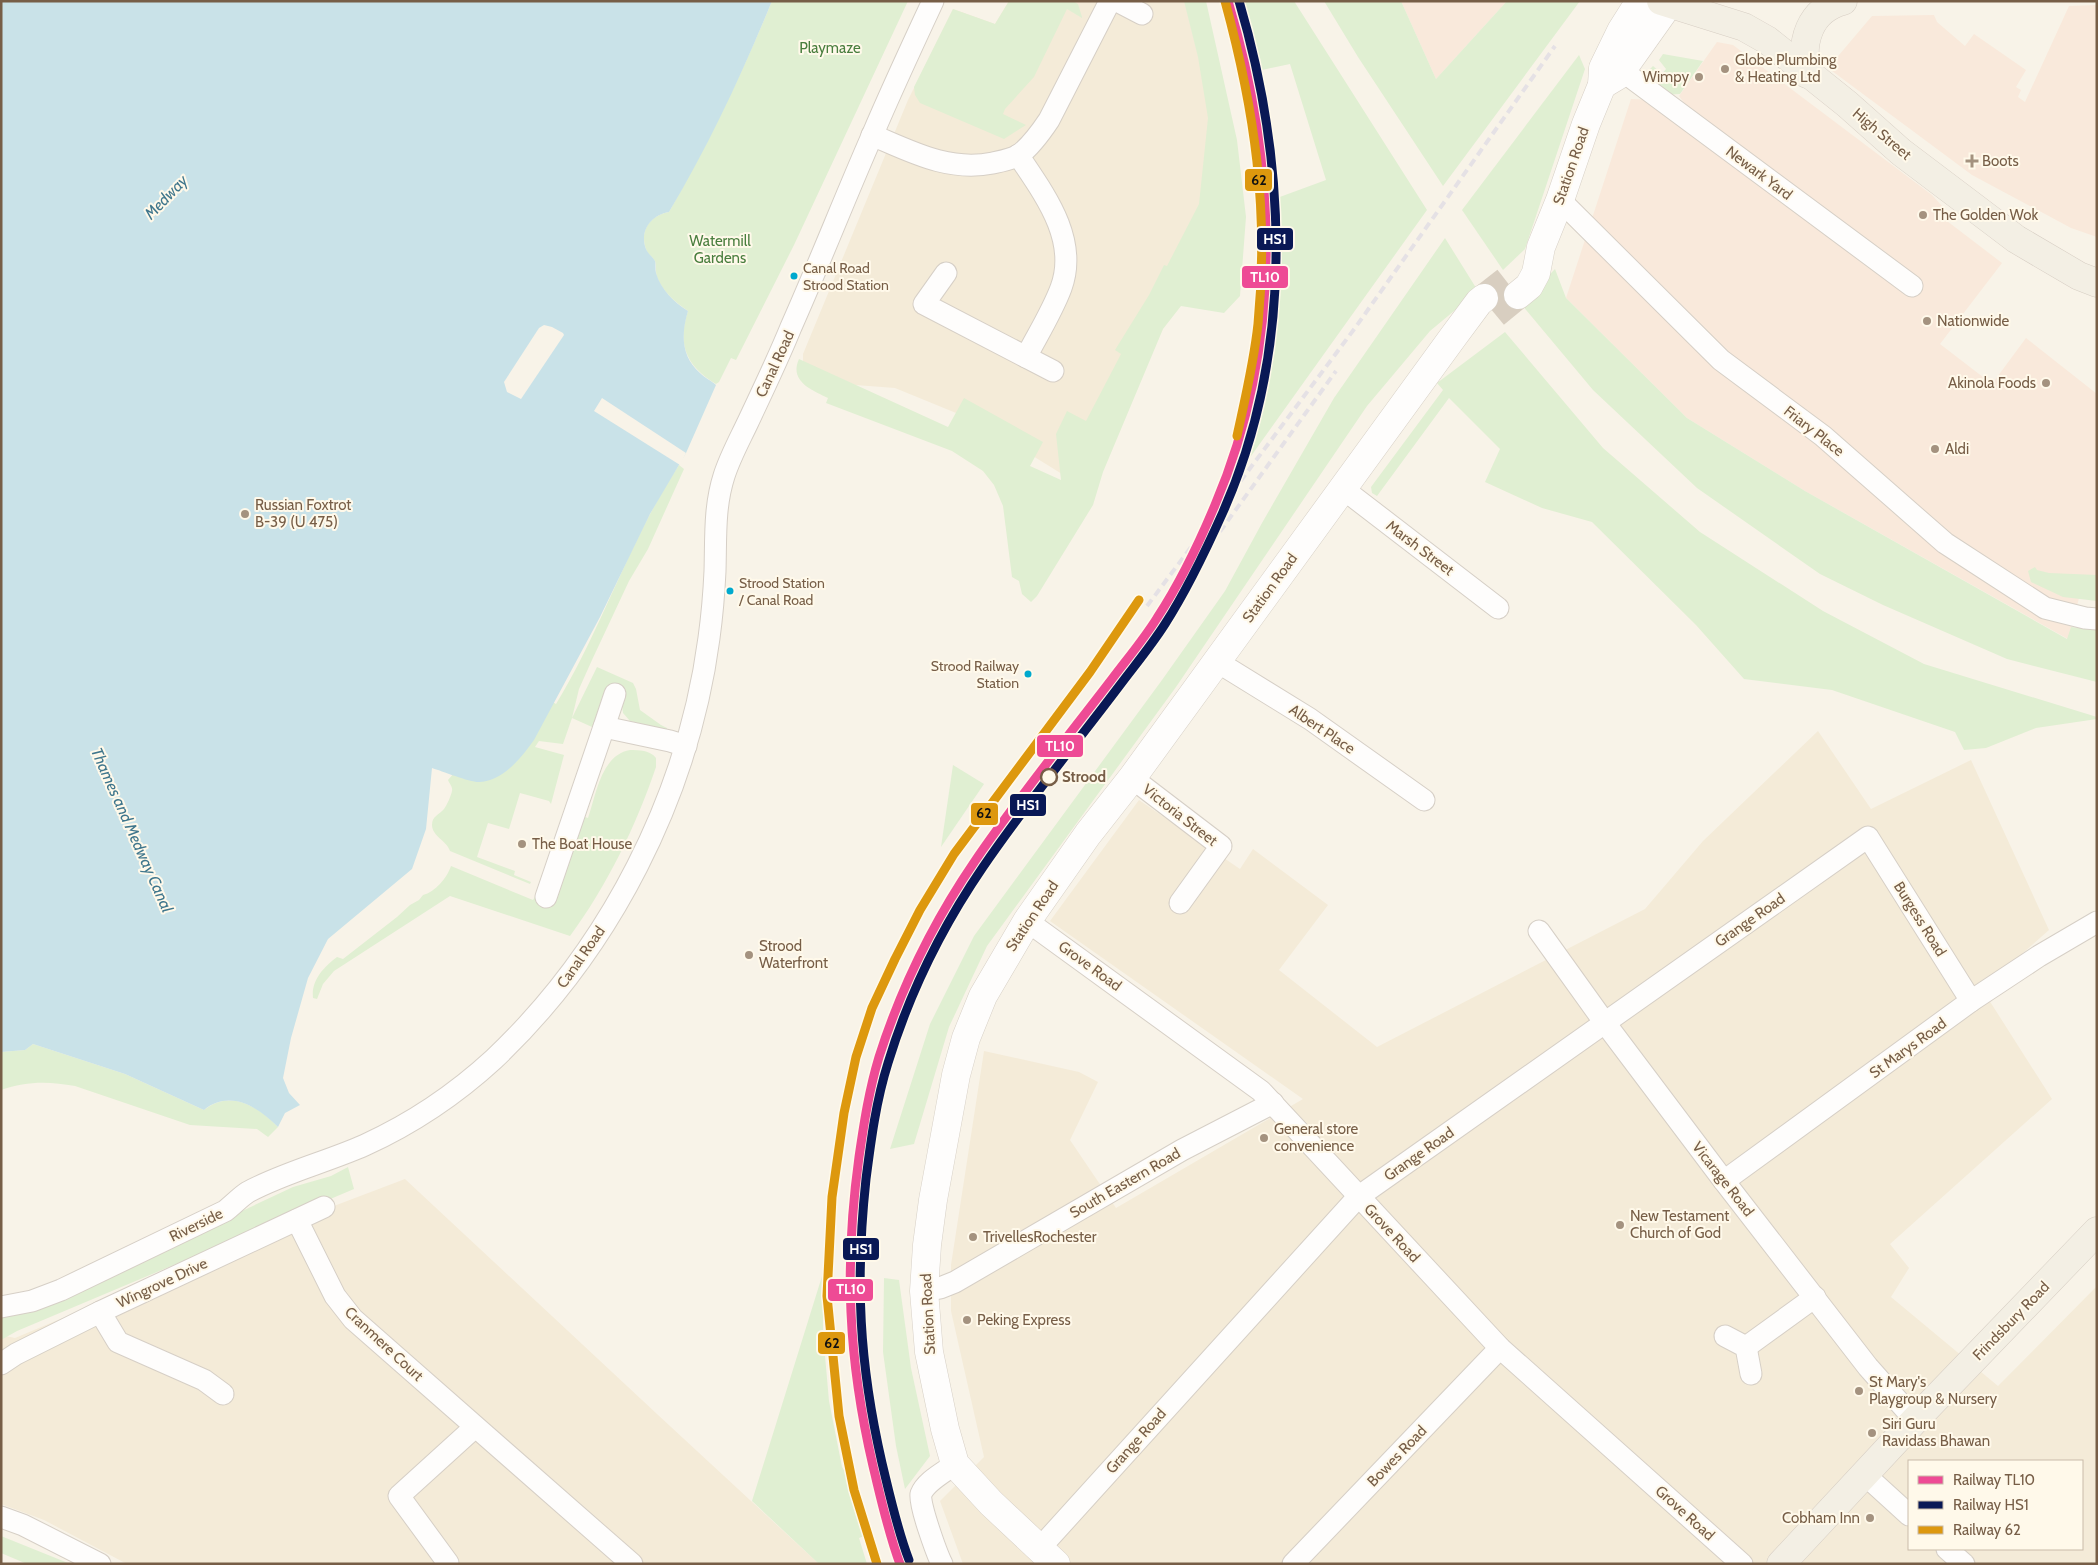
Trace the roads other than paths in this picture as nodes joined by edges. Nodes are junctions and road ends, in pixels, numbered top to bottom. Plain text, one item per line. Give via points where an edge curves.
1 (933, 1) edge
2 (1110, 1) edge
3 (1117, 1) edge
4 (1640, 1) edge
5 (1843, 1) edge
6 (1667, 2) edge
7 (1142, 14) dead end
8 (1610, 72) junction
9 (1807, 74) junction
10 (872, 135) junction
11 (1018, 155) junction
12 (1560, 200) junction
13 (946, 273) dead end
14 (2088, 280) edge
15 (1912, 286) dead end
16 (1512, 288) tunnel mouth
17 (2097, 296) edge
18 (1490, 306) tunnel mouth
19 (1026, 357) junction
20 (1053, 371) dead end
21 (1342, 488) junction
22 (1498, 608) dead end
23 (2097, 619) edge
24 (1216, 661) junction
25 (616, 694) dead end
26 (604, 727) junction
27 (686, 746) junction
28 (1132, 778) junction
29 (1424, 800) dead end
30 (1868, 837) joint
31 (546, 897) dead end
32 (1180, 903) dead end
33 (1027, 921) junction
34 (2097, 922) edge
35 (1538, 931) dead end
36 (1971, 1001) junction
37 (1605, 1023) junction
38 (1273, 1103) junction
39 (412, 1119) joint
40 (1724, 1181) junction
41 (1358, 1197) junction
42 (324, 1207) dead end
43 (297, 1220) junction
44 (2097, 1231) edge
45 (924, 1291) junction
46 (1815, 1297) junction
47 (1, 1307) edge
48 (100, 1312) junction
49 (1725, 1336) dead end
50 (1746, 1346) junction
51 (1500, 1348) junction
52 (1, 1364) edge
53 (1751, 1374) dead end
54 (223, 1394) dead end
55 (1915, 1420) junction
56 (475, 1427) junction
57 (956, 1464) junction
58 (1864, 1474) junction
59 (1908, 1514) edge
60 (1, 1517) edge
61 (1948, 1550) edge
62 (1048, 1556) edge
63 (619, 1560) edge
64 (100, 1564) edge
65 (448, 1564) edge
66 (942, 1564) edge
67 (1293, 1564) edge
68 (1742, 1564) edge
69 (1782, 1564) edge
70 (1964, 1564) edge

1 - 10 street, Canal Road
2 - 11 street via 1049,120
3 - 7 street
4 - 8 main road, Station Road via 1621,32
5 - 9 main road via 1826,8 1810,25 1804,52
6 - 8 main road, Station Road
6 - 9 main road, High Street via 1744,27 1767,40
8 - 12 main road, Station Road via 1586,124
8 - 15 street, Newark Yard
9 - 14 main road, High Street via 1901,152 2016,239
10 - 11 street via 927,159 953,165 983,165
10 - 27 street, Canal Road via 793,325 724,475 716,520 715,575 708,640
11 - 19 street via 1055,214 1062,232 1065,260 1061,288
12 - 16 main road, Station Road via 1529,286
12 - 23 street, Friary Place via 1721,360 1823,436 1945,543 2045,608
13 - 19 street via 924,304
14 - 17 main road, High Street
18 - 21 main road, Station Road via 1452,337
19 - 20 street
21 - 22 street, Marsh Street
21 - 24 main road, Station Road
24 - 28 main road, Station Road
24 - 29 street, Albert Place via 1310,719
25 - 26 street
26 - 27 street
26 - 31 street
27 - 39 street, Canal Road via 643,854 584,955 513,1040 468,1081
28 - 32 street, Victoria Street via 1221,846
28 - 33 main road, Station Road
30 - 36 street, Burgess Road
30 - 37 street, Grange Road
33 - 38 street, Grove Road via 1248,1081
33 - 45 main road, Station Road via 983,996 960,1057 933,1200
34 - 36 street, St Marys Road
35 - 37 street, Vicarage Road
36 - 40 street, St Marys Road
37 - 40 street, Vicarage Road
37 - 41 street, Grange Road
38 - 41 street, Grove Road
38 - 45 street, South Eastern Road via 1182,1150 972,1273 940,1288
39 - 47 street, Riverside via 366,1144 247,1193 225,1210 60,1290 32,1301
40 - 46 street, Vicarage Road
41 - 51 street, Grove Road
41 - 62 street, Grange Road
42 - 43 street, Wingrove Drive
43 - 48 street, Wingrove Drive
43 - 56 street, Cranmere Court via 335,1296 353,1319
44 - 55 main road, Frindsbury Road
45 - 57 main road, Station Road via 929,1352
46 - 50 street
46 - 55 street, Vicarage Road via 1868,1367
48 - 52 street, Wingrove Drive
48 - 54 street via 118,1342 204,1380
49 - 50 street
50 - 53 street
51 - 67 street, Bowes Road
51 - 68 street, Grove Road
55 - 58 main road, Frindsbury Road
56 - 63 street, Cranmere Court
56 - 65 street via 399,1496
57 - 62 main road, Station Road via 991,1503
57 - 66 street via 929,1483 920,1498
58 - 59 street
58 - 69 main road, Frindsbury Road
60 - 64 street
61 - 70 street

